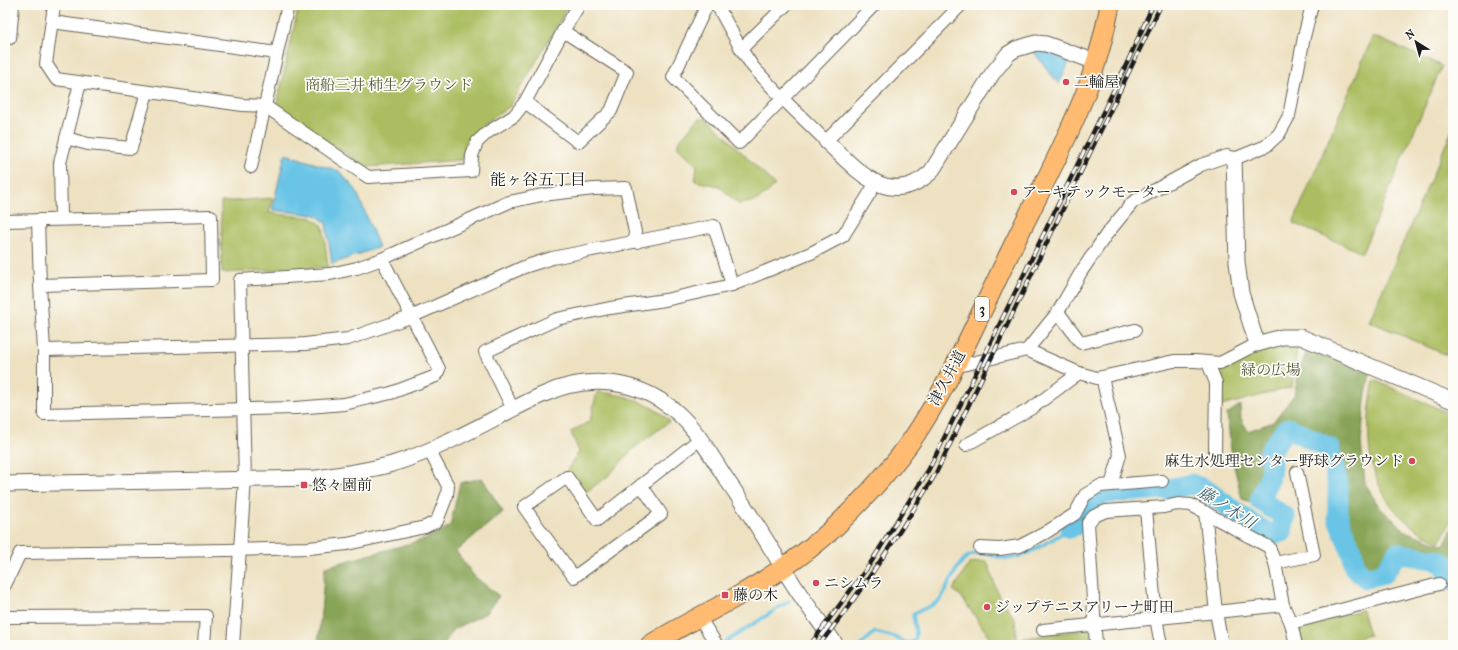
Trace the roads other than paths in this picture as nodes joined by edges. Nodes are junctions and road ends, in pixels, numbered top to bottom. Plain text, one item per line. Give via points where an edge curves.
1 (13, 5) edge
2 (54, 5) edge
3 (288, 5) edge
4 (579, 5) edge
5 (707, 5) edge
6 (717, 5) edge
7 (786, 5) edge
8 (874, 5) edge
9 (961, 5) edge
10 (1110, 5) edge
11 (1312, 5) edge
12 (52, 22) junction
13 (563, 31) junction
14 (10, 38) dead end
15 (741, 49) junction
16 (277, 53) junction
17 (1096, 62) junction
18 (80, 83) junction
19 (147, 92) junction
20 (783, 99) junction
21 (525, 102) junction
22 (265, 106) junction
23 (66, 138) junction
24 (826, 141) junction
25 (1234, 159) junction
26 (251, 167) dead end
27 (876, 183) junction
28 (61, 219) junction
29 (38, 220) junction
30 (5, 221) edge
31 (637, 242) junction
32 (382, 259) junction
33 (40, 285) junction
34 (732, 285) junction
35 (1058, 312) junction
36 (413, 316) junction
37 (1135, 330) dead end
38 (1257, 344) junction
39 (242, 345) junction
40 (44, 350) junction
41 (1027, 350) junction
42 (1208, 363) junction
43 (954, 367) junction
44 (1079, 373) junction
45 (1102, 377) junction
46 (1453, 400) edge
47 (244, 409) junction
48 (513, 409) junction
49 (700, 439) junction
50 (966, 445) dead end
51 (429, 450) junction
52 (1214, 452) dead end
53 (1298, 472) dead end
54 (244, 480) junction
55 (1162, 481) dead end
56 (5, 484) edge
57 (641, 485) junction
58 (1111, 485) junction
59 (1146, 509) junction
60 (1205, 512) junction
61 (1083, 517) junction
62 (980, 548) dead end
63 (240, 550) junction
64 (1275, 563) junction
65 (783, 567) junction
66 (1439, 584) dead end
67 (5, 585) edge
68 (1283, 605) junction
69 (1216, 612) junction
70 (5, 617) edge
71 (699, 617) junction
72 (1156, 618) junction
73 (1291, 623) junction
74 (1093, 625) junction
75 (1043, 630) dead end
76 (204, 645) edge
77 (233, 645) edge
78 (650, 645) edge
79 (717, 645) edge
80 (836, 645) edge
81 (1096, 645) edge
82 (1161, 645) edge
83 (1222, 645) edge
84 (1296, 645) edge

1 - 14 street
2 - 12 street
3 - 16 street
4 - 13 street
5 - 20 street via 673,78 740,143
6 - 15 street
7 - 15 street
8 - 20 street
9 - 24 street
10 - 17 main road, 津久井道 / 3
11 - 25 street via 1289,116 1279,134 1266,146
12 - 16 street
12 - 18 street via 46,64 56,79
13 - 21 street
13 - 21 street via 626,72 611,112 578,142
15 - 20 street via 753,67
16 - 22 street
17 - 27 street via 1046,44 1016,49 1004,58 992,74 931,172 923,180 906,187 887,187
17 - 43 main road, 津久井道 / 3 via 1077,114
18 - 19 street
18 - 23 street
19 - 22 street
19 - 23 street via 131,148 88,144
20 - 24 street
21 - 22 street via 514,116 477,142 472,156 471,171 368,177
22 - 26 street
23 - 28 street via 60,163
24 - 27 street via 856,169
25 - 35 street via 1227,156 1201,165 1133,202 1106,235
25 - 38 street via 1236,248 1241,293
27 - 34 street via 843,236 819,249
28 - 29 street
28 - 33 street via 211,216 212,280
29 - 30 street
29 - 33 street
31 - 32 street via 626,188 594,189 509,202
31 - 34 street via 714,226
31 - 36 street via 552,258
32 - 36 street
32 - 39 street via 330,274 240,280
33 - 40 street
34 - 48 street via 557,319 485,352
35 - 37 street via 1081,343
35 - 41 street
36 - 39 street via 348,339 305,344
36 - 47 street via 439,369 436,376 391,393 344,404
38 - 42 street via 1220,363
38 - 46 street via 1282,337 1301,337
39 - 40 street
39 - 47 street
40 - 47 street via 44,414
41 - 43 street
41 - 44 street
42 - 45 street via 1174,361
42 - 52 street via 1216,383
43 - 65 main road, 津久井道 / 3 via 920,428 883,477 836,526
44 - 45 street
44 - 50 street via 1032,408
45 - 58 street via 1120,455
47 - 54 street
48 - 49 street via 567,385 589,381 610,382 631,386 653,395 684,418
48 - 51 street
49 - 57 street
49 - 65 street
51 - 54 street via 393,464 359,472 316,478
51 - 63 street via 448,486 436,522 425,527 347,544
53 - 64 street via 1314,555
54 - 56 street
54 - 63 street
55 - 58 street
57 - 57 street via 661,514 574,578 524,507 567,477 597,520
58 - 61 street via 1100,486 1085,495
59 - 60 street via 1178,504 1191,505
59 - 61 street via 1106,511
59 - 72 street
60 - 64 street via 1269,547
60 - 69 street
61 - 62 street via 1020,546
61 - 74 street via 1088,523
63 - 67 street via 20,553
63 - 77 street
64 - 68 street
65 - 71 main road, 津久井道 / 3
65 - 80 street
66 - 73 street
68 - 69 street
68 - 73 street
69 - 72 street
69 - 83 street
70 - 76 street via 206,616
71 - 78 main road, 津久井道 / 3
71 - 79 street
72 - 74 street
72 - 82 street
73 - 84 street
74 - 75 street
74 - 81 street

